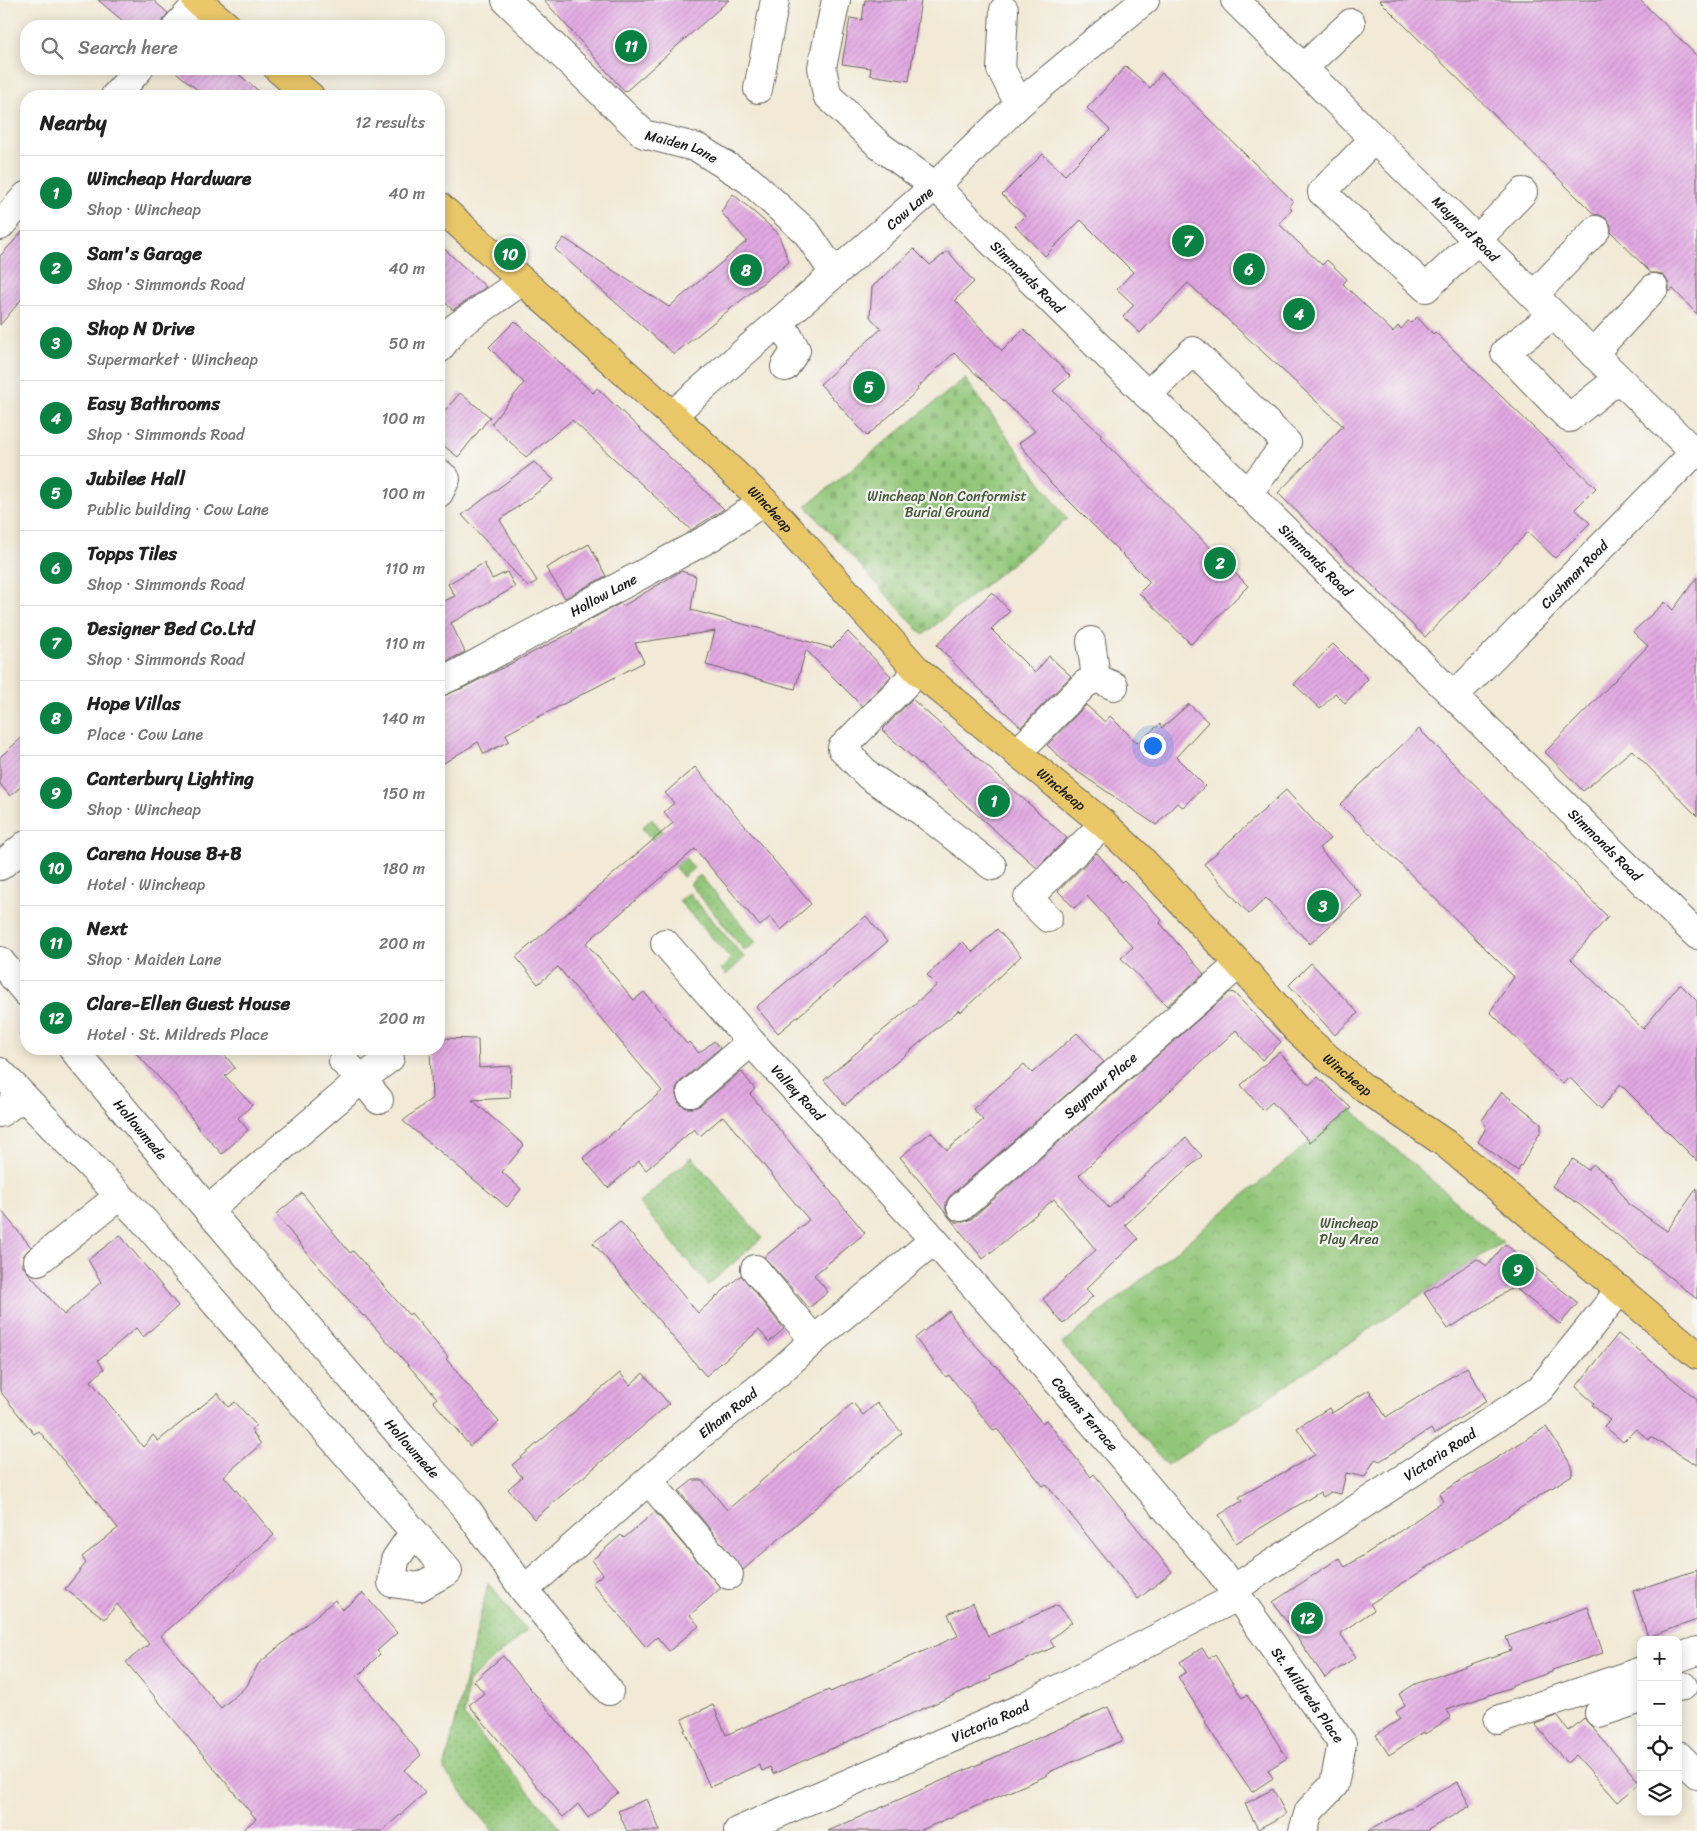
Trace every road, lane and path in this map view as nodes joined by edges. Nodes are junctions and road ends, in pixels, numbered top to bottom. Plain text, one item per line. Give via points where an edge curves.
1 (506, 0) edge
2 (775, 0) edge
3 (836, 0) edge
4 (1145, 0) edge
5 (1235, 0) edge
6 (197, 1) edge
7 (1004, 10) dead end
8 (182, 20) edge
9 (220, 20) edge
10 (1351, 23) dead end
11 (1303, 68) junction
12 (134, 75) edge
13 (285, 75) edge
14 (758, 88) dead end
15 (120, 90) edge
16 (303, 90) edge
17 (1019, 104) junction
18 (1374, 139) junction
19 (935, 186) junction
20 (1523, 192) dead end
21 (20, 203) edge
22 (445, 211) edge
23 (0, 226) edge
24 (1596, 230) dead end
25 (1478, 239) junction
26 (834, 273) junction
27 (522, 281) junction
28 (1654, 288) dead end
29 (1534, 296) junction
30 (1553, 315) junction
31 (780, 321) junction
32 (445, 342) edge
33 (1593, 354) junction
34 (784, 367) dead end
35 (1618, 379) junction
36 (1148, 395) junction
37 (672, 415) junction
38 (1694, 450) edge
39 (1247, 494) junction
40 (764, 501) junction
41 (1091, 641) dead end
42 (918, 671) junction
43 (445, 679) edge
44 (1454, 696) junction
45 (1017, 753) junction
46 (1104, 824) junction
47 (20, 850) edge
48 (0, 866) edge
49 (992, 866) dead end
50 (1048, 918) dead end
51 (1697, 935) edge
52 (665, 943) dead end
53 (0, 961) edge
54 (1239, 964) junction
55 (20, 985) edge
56 (751, 1042) junction
57 (78, 1055) edge
58 (390, 1058) dead end
59 (353, 1070) junction
60 (0, 1072) edge
61 (691, 1093) dead end
62 (23, 1097) junction
63 (379, 1100) dead end
64 (0, 1114) edge
65 (120, 1196) junction
66 (961, 1207) dead end
67 (208, 1210) junction
68 (934, 1240) junction
69 (38, 1261) dead end
70 (755, 1269) dead end
71 (1620, 1290) junction
72 (814, 1340) junction
73 (1697, 1355) edge
74 (649, 1481) junction
75 (414, 1532) dead end
76 (728, 1575) dead end
77 (524, 1590) junction
78 (1234, 1594) junction
79 (1697, 1651) edge
80 (1682, 1657) edge
81 (1637, 1686) edge
82 (1637, 1687) edge
83 (609, 1691) dead end
84 (1599, 1713) dead end
85 (1498, 1720) dead end
86 (1682, 1759) edge
87 (1697, 1774) edge
88 (738, 1831) edge
89 (1303, 1831) edge

1 - 26 street, Maiden Lane via 644,134 698,148 749,180 807,233
2 - 14 street
3 - 19 street, Simmonds Road via 822,66 827,95 880,146
4 - 17 street, Cow Lane
5 - 11 street, Maynard Road
6 - 8 street
6 - 9 highway
7 - 17 street via 1001,69
10 - 11 street
11 - 18 street, Maynard Road
12 - 15 street
13 - 16 highway
17 - 19 street, Cow Lane
18 - 25 street, Maynard Road
18 - 25 street via 1322,192 1426,288
19 - 26 street, Cow Lane
19 - 36 street, Simmonds Road
20 - 25 street
21 - 23 street
22 - 27 highway, Wincheap
24 - 29 street
25 - 29 street, Maynard Road
26 - 31 street, Cow Lane
27 - 32 street via 456,327
27 - 37 highway, Wincheap
28 - 33 street
29 - 30 street, Maynard Road
30 - 33 street, Maynard Road
30 - 35 street via 1504,352 1569,418
31 - 34 street via 796,350
31 - 37 street, Cow Lane
33 - 35 street, Maynard Road
35 - 38 street, Maynard Road
36 - 39 street, Simmonds Road
36 - 39 street via 1193,351 1287,443
37 - 40 highway, Wincheap
38 - 44 street, Cushman Road
39 - 44 street, Simmonds Road
40 - 42 highway, Wincheap
40 - 43 street, Hollow Lane via 711,537
41 - 45 street via 1105,682 1085,684
42 - 45 highway, Wincheap
42 - 49 street via 842,748 870,776 921,810
44 - 51 street, Simmonds Road
45 - 46 highway, Wincheap
46 - 50 street via 1028,898
46 - 54 highway, Wincheap
47 - 48 street
52 - 56 street, Valley Road
53 - 55 street
54 - 66 street, Seymour Place
54 - 71 highway, Wincheap via 1297,1030 1329,1059 1365,1089 1446,1144
56 - 61 street
56 - 68 street, Valley Road
57 - 67 street, Hollowmede
58 - 59 street
59 - 63 street
59 - 67 street
60 - 62 street
62 - 64 street
62 - 65 street
65 - 69 street
65 - 75 street
67 - 77 street, Hollowmede via 466,1508
68 - 72 street, Elham Road
68 - 78 street, Cogans Terrace via 1220,1573
70 - 72 street
71 - 73 highway, Wincheap
71 - 78 street, Victoria Road via 1540,1390
72 - 74 street, Elham Road
74 - 76 street
74 - 77 street, Elham Road
77 - 83 street, Hollowmede
78 - 88 street, Victoria Road via 1019,1709
78 - 89 street, St. Mildreds Place via 1342,1743 1334,1785 1309,1811
79 - 80 street
81 - 85 street
82 - 84 street
86 - 87 street

